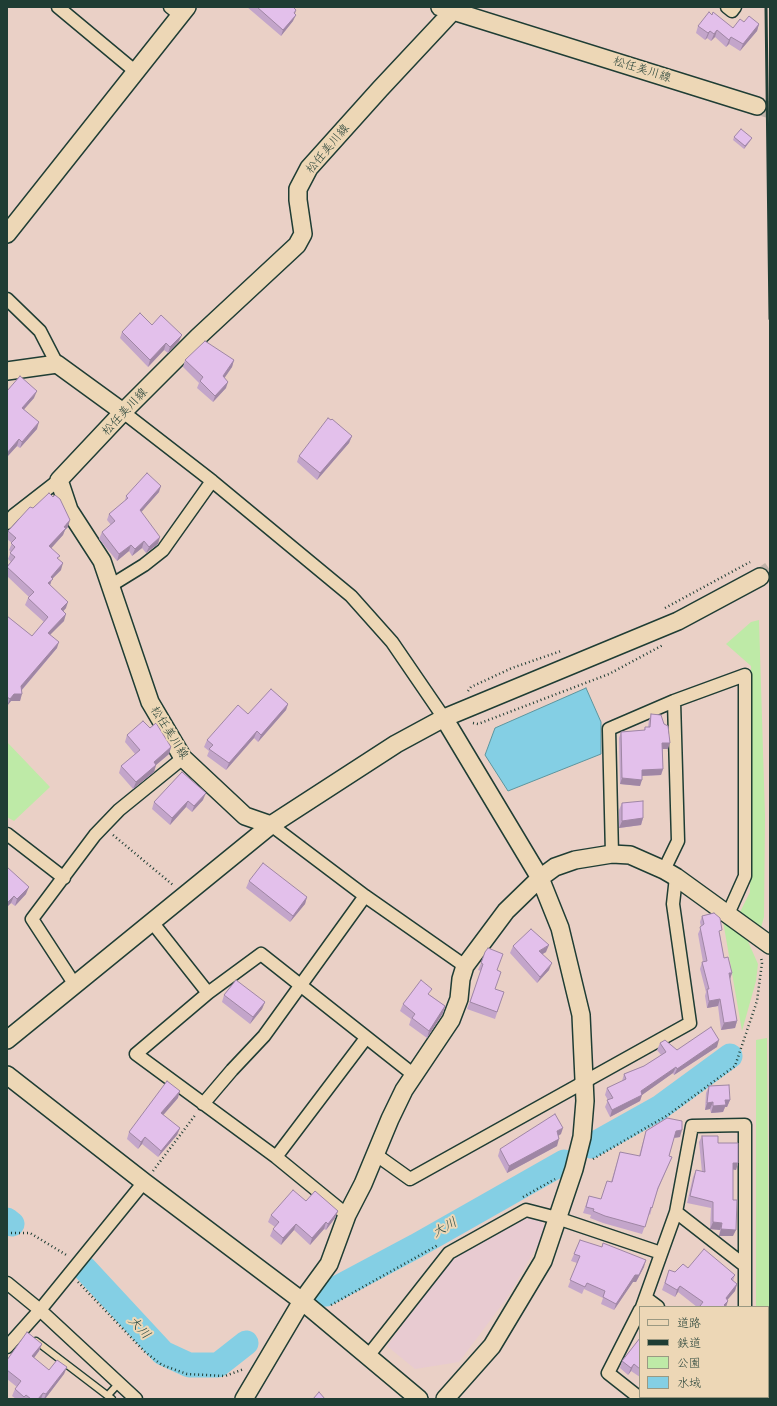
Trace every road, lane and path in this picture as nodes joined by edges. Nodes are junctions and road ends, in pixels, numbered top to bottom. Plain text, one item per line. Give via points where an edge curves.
1 (58, 7) edge
2 (727, 7) edge
3 (735, 7) edge
4 (450, 9) edge
5 (179, 10) edge
6 (136, 72) junction
7 (758, 106) tunnel mouth
8 (7, 234) edge
9 (7, 299) edge
10 (57, 364) junction
11 (7, 371) edge
12 (123, 412) junction
13 (59, 480) junction
14 (212, 481) junction
15 (7, 522) edge
16 (750, 562) dead end
17 (760, 577) tunnel mouth
18 (110, 586) junction
19 (664, 609) dead end
20 (564, 650) dead end
21 (467, 692) dead end
22 (674, 701) junction
23 (444, 718) junction
24 (183, 758) junction
25 (271, 825) junction
26 (103, 827) junction
27 (7, 834) edge
28 (612, 854) junction
29 (670, 874) junction
30 (64, 878) junction
31 (540, 878) junction
32 (185, 895) junction
33 (365, 896) junction
34 (728, 914) junction
35 (152, 922) junction
36 (770, 945) edge
37 (465, 966) junction
38 (75, 984) junction
39 (300, 985) junction
40 (208, 993) junction
41 (366, 1038) junction
42 (7, 1040) edge
43 (7, 1075) edge
44 (414, 1075) junction
45 (584, 1081) junction
46 (203, 1104) junction
47 (375, 1154) junction
48 (276, 1156) junction
49 (144, 1182) junction
50 (676, 1212) junction
51 (347, 1215) junction
52 (557, 1218) junction
53 (7, 1232) edge
54 (661, 1253) junction
55 (78, 1263) junction
56 (744, 1265) junction
57 (70, 1274) junction
58 (7, 1283) edge
59 (302, 1301) junction
60 (644, 1302) edge
61 (655, 1306) edge
62 (745, 1306) edge
63 (40, 1310) junction
64 (639, 1312) edge
65 (22, 1330) junction
66 (7, 1347) edge
67 (368, 1356) junction
68 (267, 1360) junction
69 (119, 1383) junction
70 (110, 1397) edge
71 (639, 1397) edge
72 (136, 1399) edge
73 (244, 1399) edge
74 (419, 1399) edge
75 (445, 1399) edge

1 - 6 street
2 - 3 street via 732,11
4 - 7 street, 松任美川線
4 - 12 street, 松任美川線 via 309,168 298,189 303,234 297,245 198,337
5 - 6 street
6 - 8 street
9 - 10 street via 40,331
10 - 11 street
10 - 12 street
12 - 13 street, 松任美川線
12 - 14 street
13 - 15 street
13 - 18 street, 松任美川線 via 69,510 102,562
14 - 18 street via 163,550
14 - 23 street via 351,596 392,642
16 - 19 path
17 - 23 street via 678,621
18 - 24 street, 松任美川線 via 150,702
20 - 21 path via 512,668 471,687
22 - 28 street via 609,729
22 - 29 street via 678,841
22 - 34 street via 745,675 745,876
23 - 25 street via 396,744
23 - 31 street
24 - 25 street, 松任美川線 via 245,816
24 - 26 street via 119,810
25 - 32 street
25 - 33 street
26 - 30 street
26 - 32 path
27 - 30 street
28 - 29 street via 630,856
28 - 31 street via 575,860 555,867
29 - 34 street
29 - 45 street via 690,1024
30 - 38 street via 32,919
31 - 37 street via 506,911
31 - 45 street via 560,928 581,1015
32 - 35 street
33 - 37 street
33 - 39 street
34 - 36 street
35 - 38 street
35 - 40 street
37 - 44 street via 461,978 460,999 451,1020
38 - 42 street
39 - 40 street via 261,954
39 - 41 street
39 - 46 street via 264,1036
40 - 46 street via 136,1054
41 - 44 street
41 - 48 street
43 - 49 street
44 - 47 street via 390,1119
45 - 47 street via 410,1179
45 - 52 street via 582,1137
46 - 48 street
46 - 49 path
47 - 51 street
48 - 51 street
49 - 55 street
49 - 59 street
50 - 54 street
50 - 56 street
50 - 56 street via 692,1126 745,1125
51 - 59 street via 329,1264
52 - 54 street
52 - 67 street via 526,1210 449,1253
52 - 75 street via 543,1261 492,1346
53 - 55 path via 30,1233
54 - 60 street
55 - 57 street
56 - 62 street
57 - 63 street
57 - 68 path via 145,1352 162,1365 187,1374 225,1376
58 - 63 street
59 - 67 street
59 - 68 street
60 - 61 street
63 - 65 street
63 - 69 street
64 - 71 street via 608,1373
65 - 66 street
65 - 70 lane
67 - 74 street
68 - 73 street
69 - 70 lane
69 - 72 street

